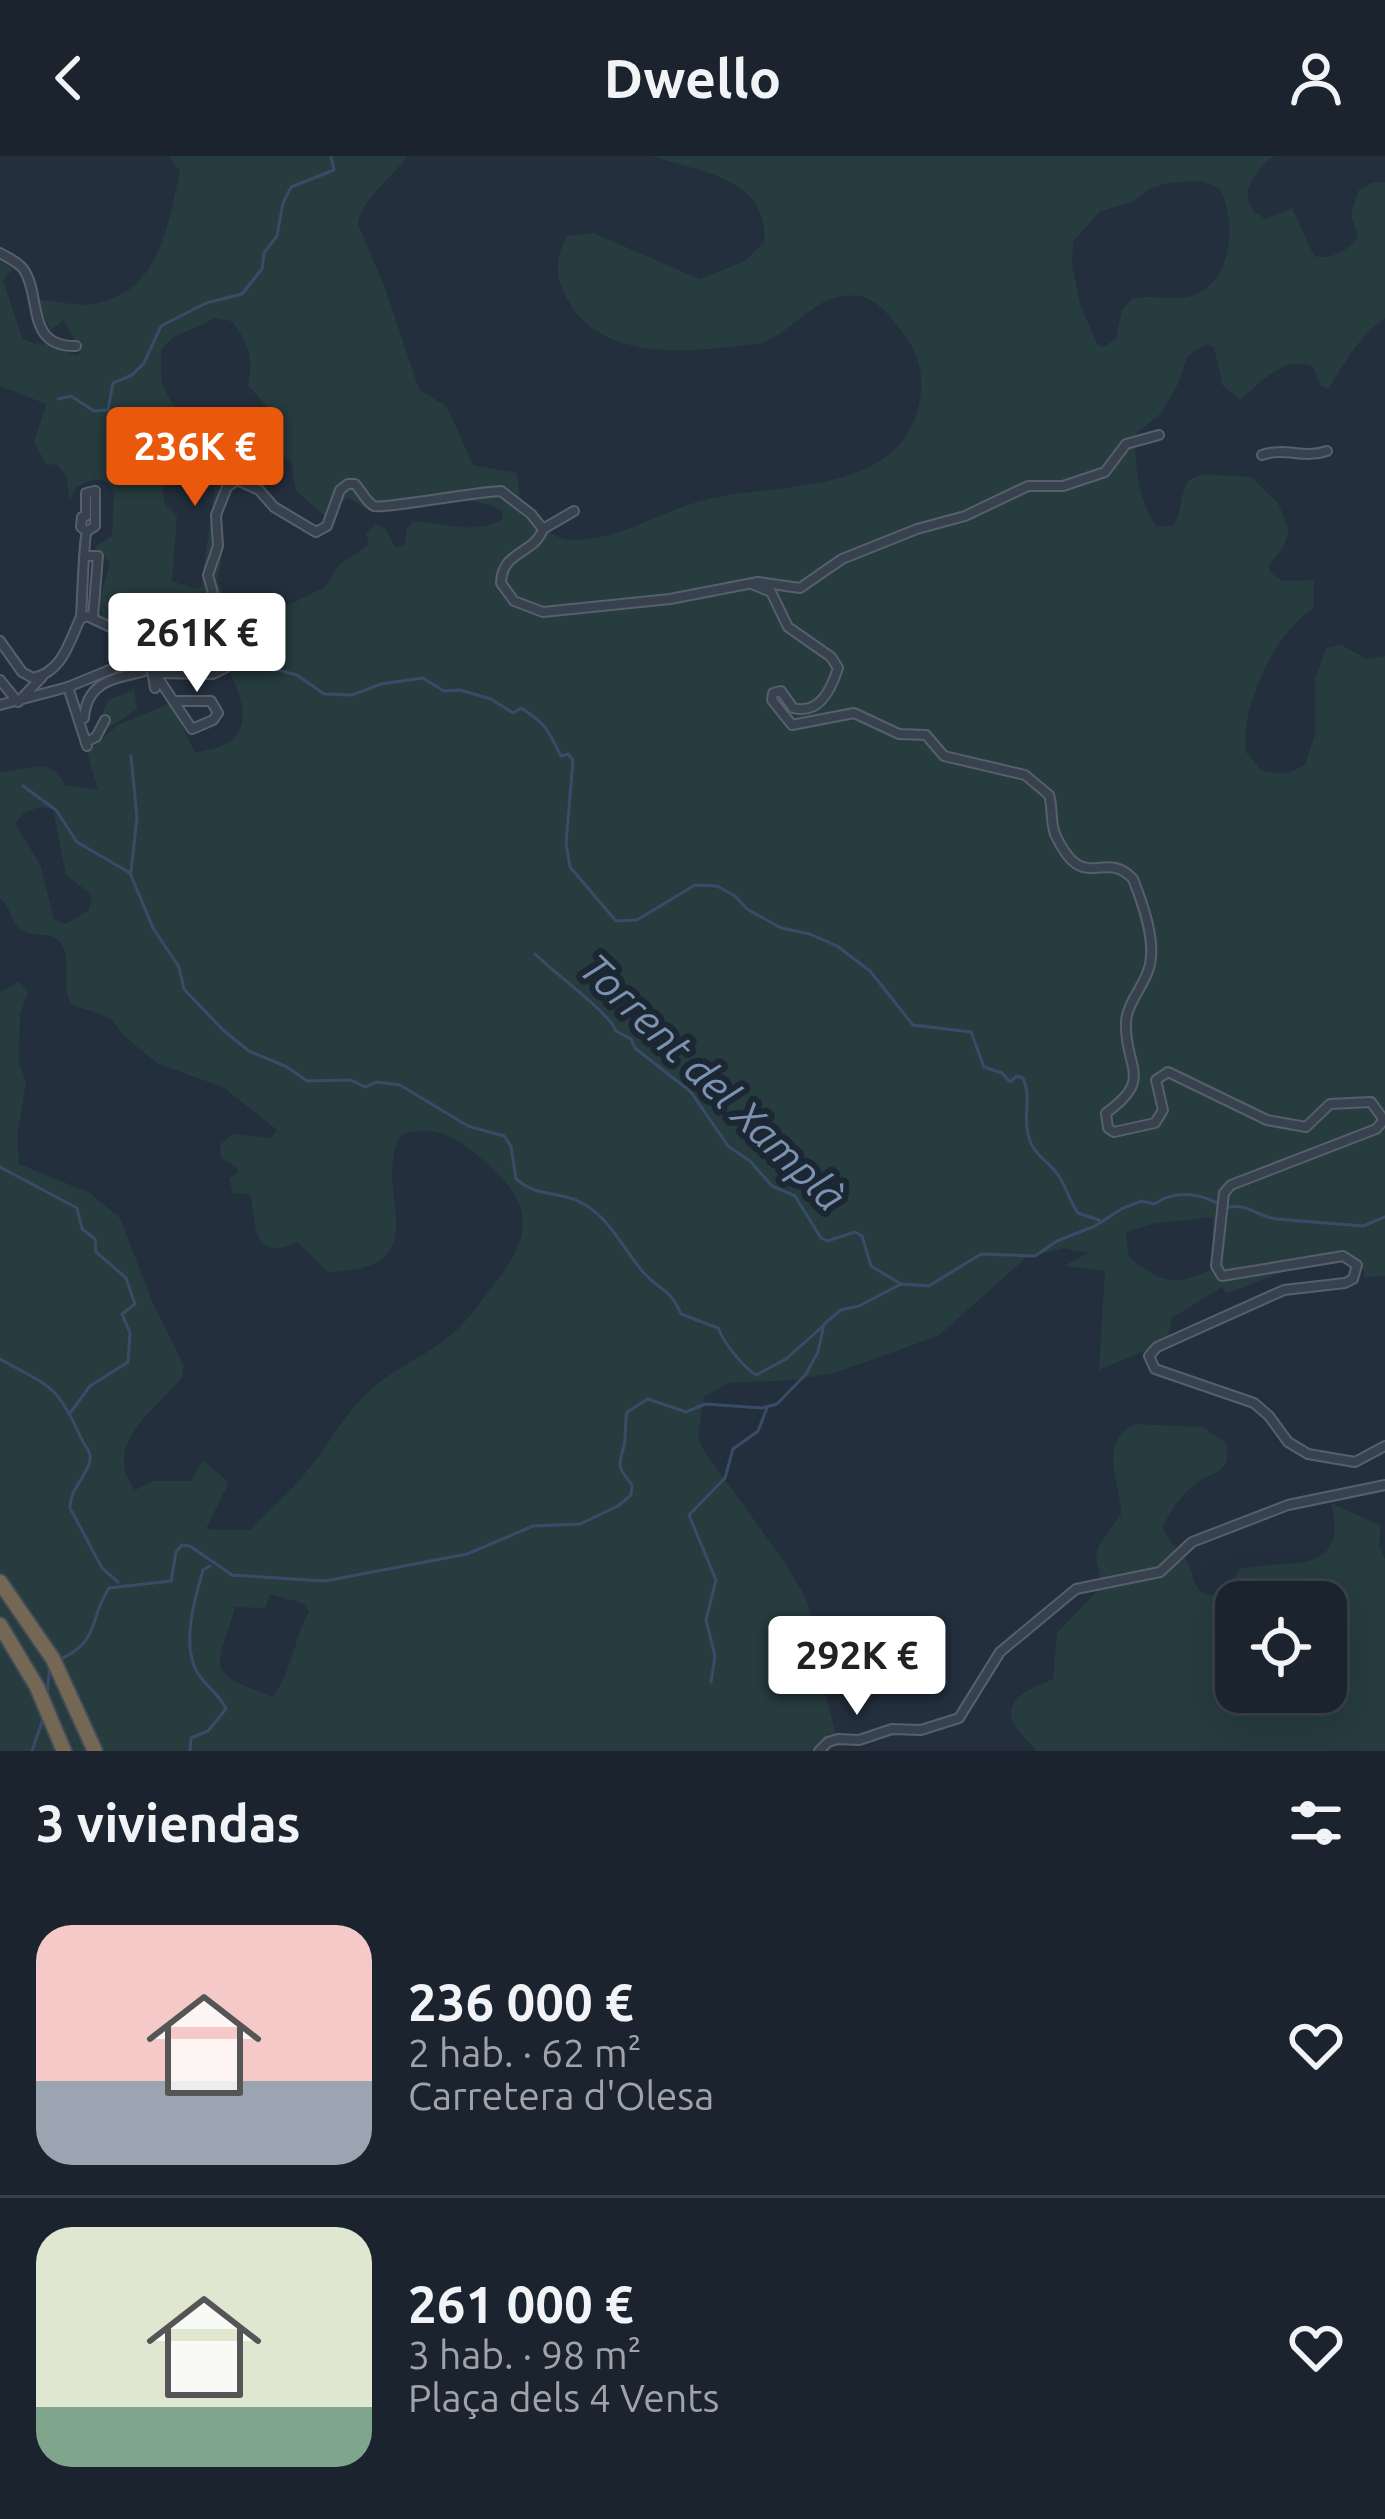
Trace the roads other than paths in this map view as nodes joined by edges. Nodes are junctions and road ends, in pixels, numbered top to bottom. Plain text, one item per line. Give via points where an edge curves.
1 (0, 253) edge
2 (76, 346) dead end
3 (1160, 435) dead end
4 (1327, 451) dead end
5 (1262, 455) dead end
6 (95, 491) dead end
7 (574, 511) dead end
8 (106, 521) dead end
9 (91, 529) junction
10 (543, 529) junction
11 (86, 556) junction
12 (754, 585) junction
13 (93, 617) junction
14 (80, 618) junction
15 (0, 641) edge
16 (142, 651) junction
17 (151, 668) junction
18 (225, 668) dead end
19 (42, 677) junction
20 (0, 680) edge
21 (68, 687) junction
22 (155, 688) dead end
23 (176, 701) junction
24 (18, 702) junction
25 (0, 705) edge
26 (80, 719) junction
27 (105, 720) dead end
28 (1385, 1446) edge
29 (1385, 1471) edge
30 (1385, 1485) edge
31 (1373, 1488) junction
32 (0, 1582) edge
33 (0, 1625) edge
34 (64, 1751) edge
35 (95, 1751) edge
36 (819, 1751) edge

1 - 2 street via 24,270 43,331
3 - 12 street via 1126,444 1105,472 1063,486 1028,485 842,560 800,588
4 - 5 street
6 - 9 street via 86,494 81,526
7 - 10 street
8 - 9 street
9 - 11 street
10 - 12 street via 502,566 501,583 514,601 543,612
10 - 16 street via 501,491 382,507 355,484 343,487 322,531 311,530 233,481 216,515 207,649 172,661
11 - 13 street via 98,556
11 - 14 street
12 - 28 street via 771,592 788,627 838,668 808,710 772,693 792,725 854,713 898,734 926,735 944,756 1025,775 1048,795 1052,828 1071,862 1118,868 1133,879 1150,962 1126,1019 1131,1092 1106,1113 1108,1128 1155,1123 1163,1110 1156,1080 1168,1072 1274,1122 1306,1127 1330,1104 1371,1102 1382,1112 1376,1130 1224,1193 1216,1266 1222,1276 1342,1256 1358,1273 1345,1283 1284,1290 1157,1347 1150,1363 1254,1403 1308,1454 1355,1462
13 - 14 street
13 - 16 street
14 - 19 street via 64,655
15 - 19 street via 25,674
16 - 17 street
17 - 18 street
17 - 21 street via 134,659
17 - 22 street
17 - 23 street
17 - 26 street via 98,685
19 - 24 street
20 - 24 street
21 - 24 street
21 - 26 street
23 - 23 street via 212,701 218,713 192,728
24 - 25 street
26 - 27 street via 87,744
29 - 31 street
30 - 31 street
31 - 36 street via 1288,1504 1205,1536 1160,1571 1076,1589 1000,1652 958,1718 838,1739
32 - 35 highway via 73,1696
33 - 34 highway

